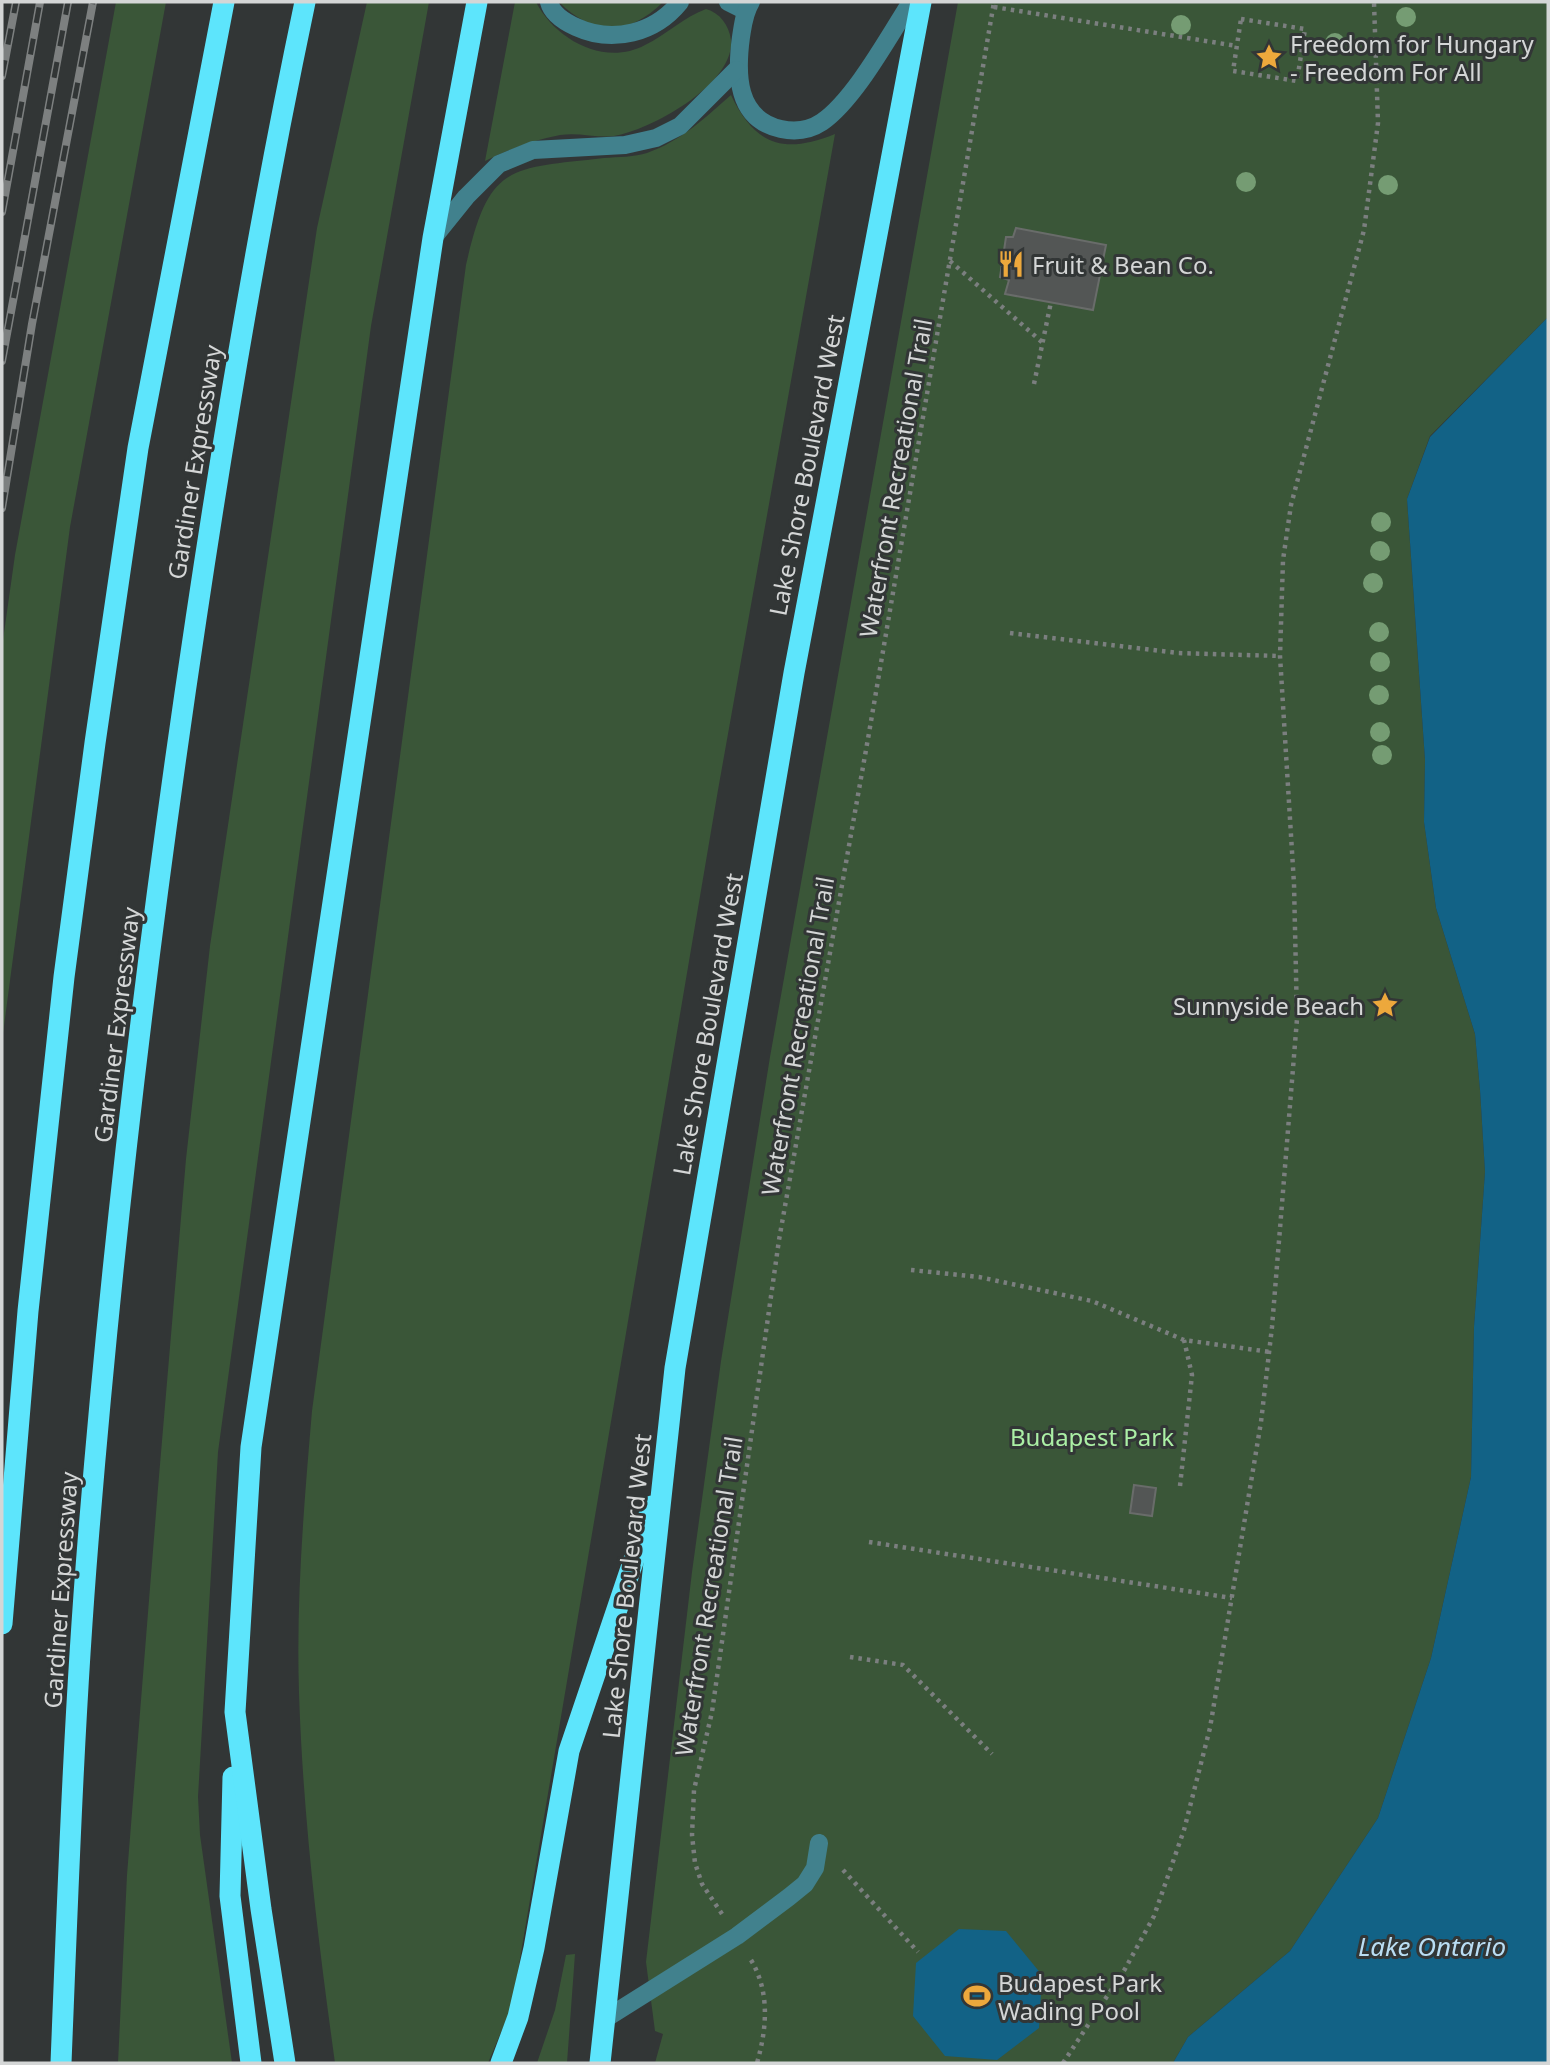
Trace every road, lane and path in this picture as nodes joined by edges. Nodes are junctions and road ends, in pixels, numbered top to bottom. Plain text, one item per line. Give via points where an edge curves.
1 (224, 2) edge
2 (305, 2) edge
3 (477, 2) edge
4 (549, 2) edge
5 (680, 2) edge
6 (728, 2) edge
7 (911, 2) edge
8 (921, 2) edge
9 (1374, 2) edge
10 (994, 4) edge
11 (748, 6) edge
12 (1237, 46) junction
13 (736, 70) junction
14 (433, 238) junction
15 (950, 261) junction
16 (1051, 302) dead end
17 (1043, 343) junction
18 (1034, 384) dead end
19 (1010, 633) dead end
20 (1280, 656) junction
21 (911, 1270) dead end
22 (1184, 1340) junction
23 (1269, 1352) junction
24 (665, 1468) junction
25 (1180, 1486) dead end
26 (869, 1542) dead end
27 (1232, 1598) junction
28 (2, 1625) edge
29 (850, 1657) dead end
30 (234, 1712) junction
31 (992, 1754) dead end
32 (819, 1843) joint
33 (737, 1936) junction
34 (918, 1952) dead end
35 (605, 2019) junction
36 (61, 2063) edge
37 (251, 2063) edge
38 (285, 2063) edge
39 (501, 2063) edge
40 (600, 2063) edge
41 (757, 2063) edge
42 (1063, 2063) edge

1 - 28 highway via 138,448 95,743 31,1285
2 - 36 highway, Gardiner Expressway via 275,141 226,424 147,977 88,1546
3 - 14 highway
4 - 5 lane via 566,23 591,34 618,38 669,16
6 - 11 lane
7 - 13 lane via 839,105 822,122 806,129 772,127 757,117
8 - 24 highway, Lake Shore Boulevard West via 794,673 675,1368
9 - 20 path via 1378,123 1364,230 1291,505 1283,560
10 - 12 path
10 - 15 path, Waterfront Recreational Trail
11 - 13 lane
12 - 12 path via 1241,19 1305,29 1297,81 1233,71
13 - 14 lane via 680,127 656,138 625,145 533,150 499,164
14 - 30 highway via 251,1447
15 - 17 path
15 - 33 path, Waterfront Recreational Trail via 779,1240 712,1712 695,1790 692,1850 698,1873
16 - 17 path
17 - 18 path
19 - 20 path via 1178,653
20 - 23 path via 1298,989
21 - 22 path via 979,1277 1092,1301
22 - 23 path
22 - 25 path via 1192,1375
23 - 27 path
24 - 35 highway, Lake Shore Boulevard West
24 - 39 highway via 569,1751 534,1948 518,2017
26 - 27 path
27 - 42 path via 1210,1728 1184,1830 1154,1916
29 - 31 path via 903,1665
30 - 37 highway via 230,1896
30 - 38 highway
32 - 33 lane via 815,1868 805,1884
32 - 34 path
33 - 35 lane
33 - 41 path, Waterfront Recreational Trail via 763,1990 765,2035
35 - 40 highway, Lake Shore Boulevard West

